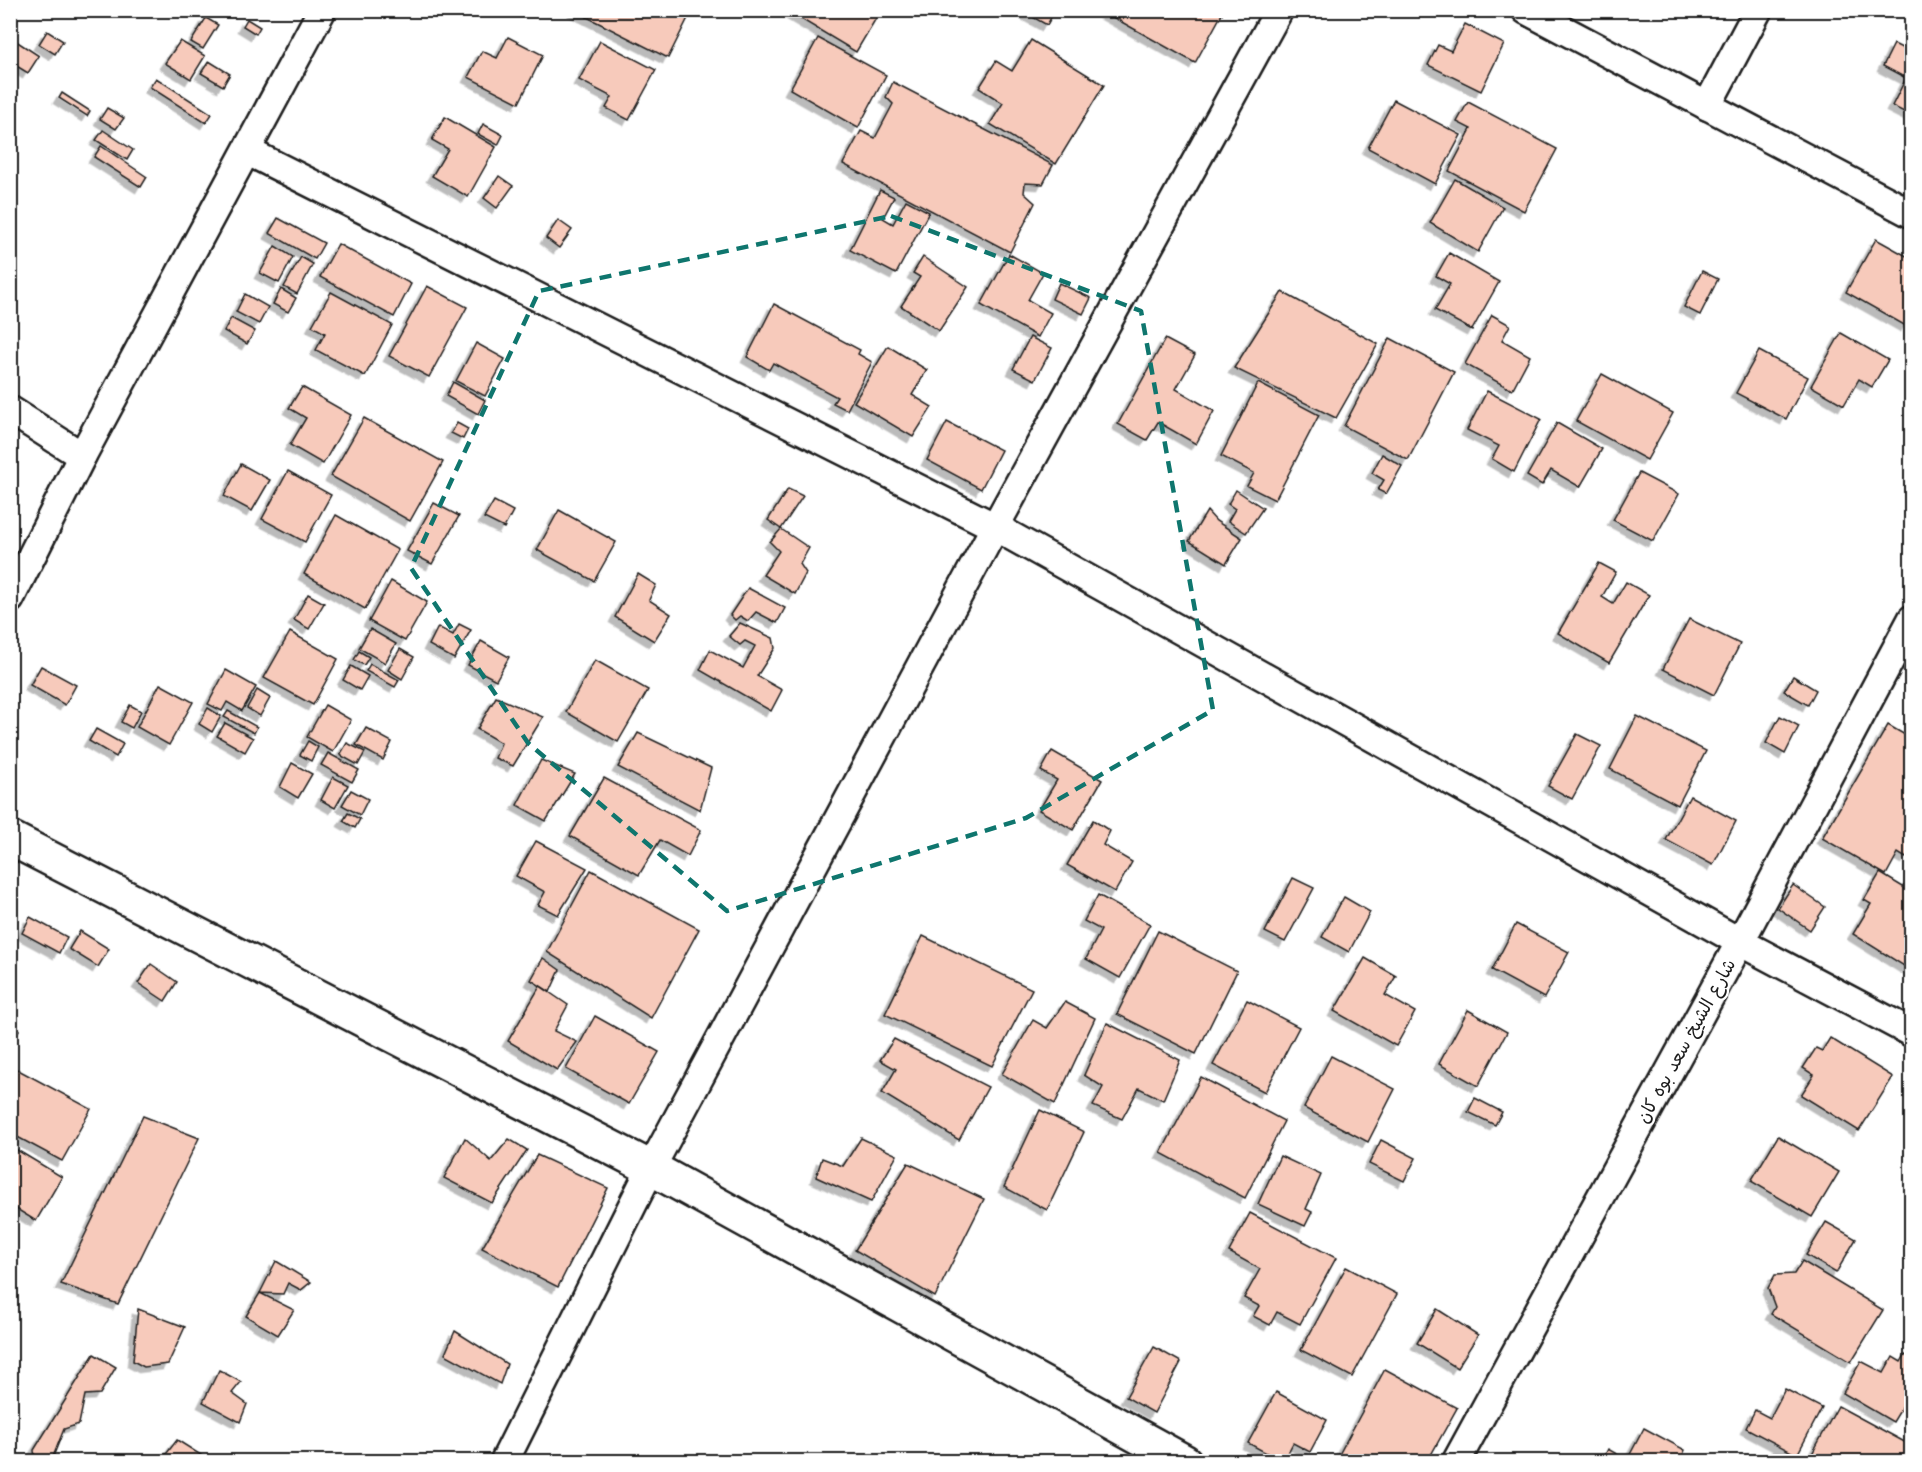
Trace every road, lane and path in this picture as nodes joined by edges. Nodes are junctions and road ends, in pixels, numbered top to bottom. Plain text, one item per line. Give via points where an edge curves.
1 (322, 10) edge
2 (1279, 10) edge
3 (1526, 10) edge
4 (1758, 10) edge
5 (1707, 106) junction
6 (247, 150) junction
7 (1911, 214) edge
8 (10, 410) edge
9 (82, 456) junction
10 (994, 527) junction
11 (10, 599) edge
12 (1911, 619) edge
13 (10, 838) edge
14 (1740, 942) junction
15 (1911, 1033) edge
16 (651, 1168) junction
17 (504, 1461) edge
18 (1185, 1461) edge
19 (1456, 1461) edge

1 - 6 street
2 - 10 street
3 - 5 street
4 - 5 street
5 - 7 street
6 - 9 street
6 - 10 street
8 - 9 street
9 - 11 street
10 - 14 street
10 - 16 street
12 - 14 street, شارع الشيخ سعد بوه كان
13 - 16 street
14 - 15 street
14 - 19 street, شارع الشيخ سعد بوه كان
16 - 17 street
16 - 18 street

